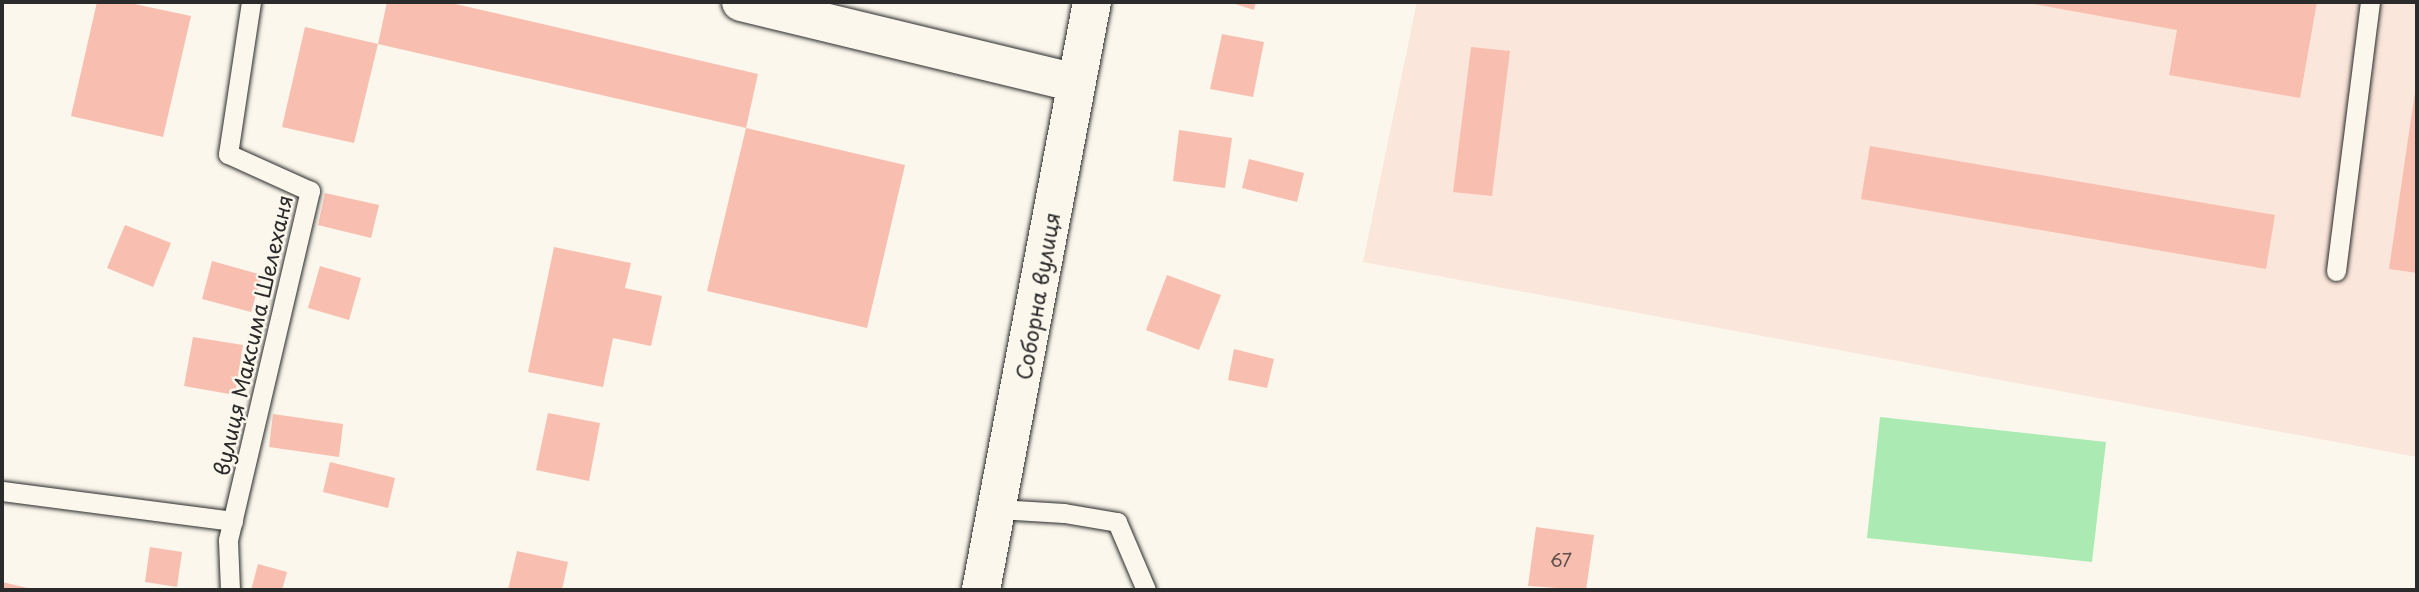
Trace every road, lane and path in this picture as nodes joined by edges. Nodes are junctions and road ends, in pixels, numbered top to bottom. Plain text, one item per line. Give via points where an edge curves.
1 (251, 2) edge
2 (741, 2) edge
3 (1092, 2) edge
4 (2370, 2) edge
5 (1076, 83) junction
6 (2336, 271) dead end
7 (2, 491) edge
8 (998, 509) junction
9 (233, 521) junction
10 (230, 590) edge
11 (981, 590) edge
12 (1146, 590) edge

1 - 9 lane, вулиця Максима Шелеханя via 228,154 310,191
2 - 5 street
3 - 5 street, Соборна вулиця
4 - 6 lane
5 - 8 street, Соборна вулиця
7 - 9 lane
8 - 11 street, Соборна вулиця
8 - 12 lane via 1116,522
9 - 10 lane, вулиця Максима Шелеханя via 228,540

